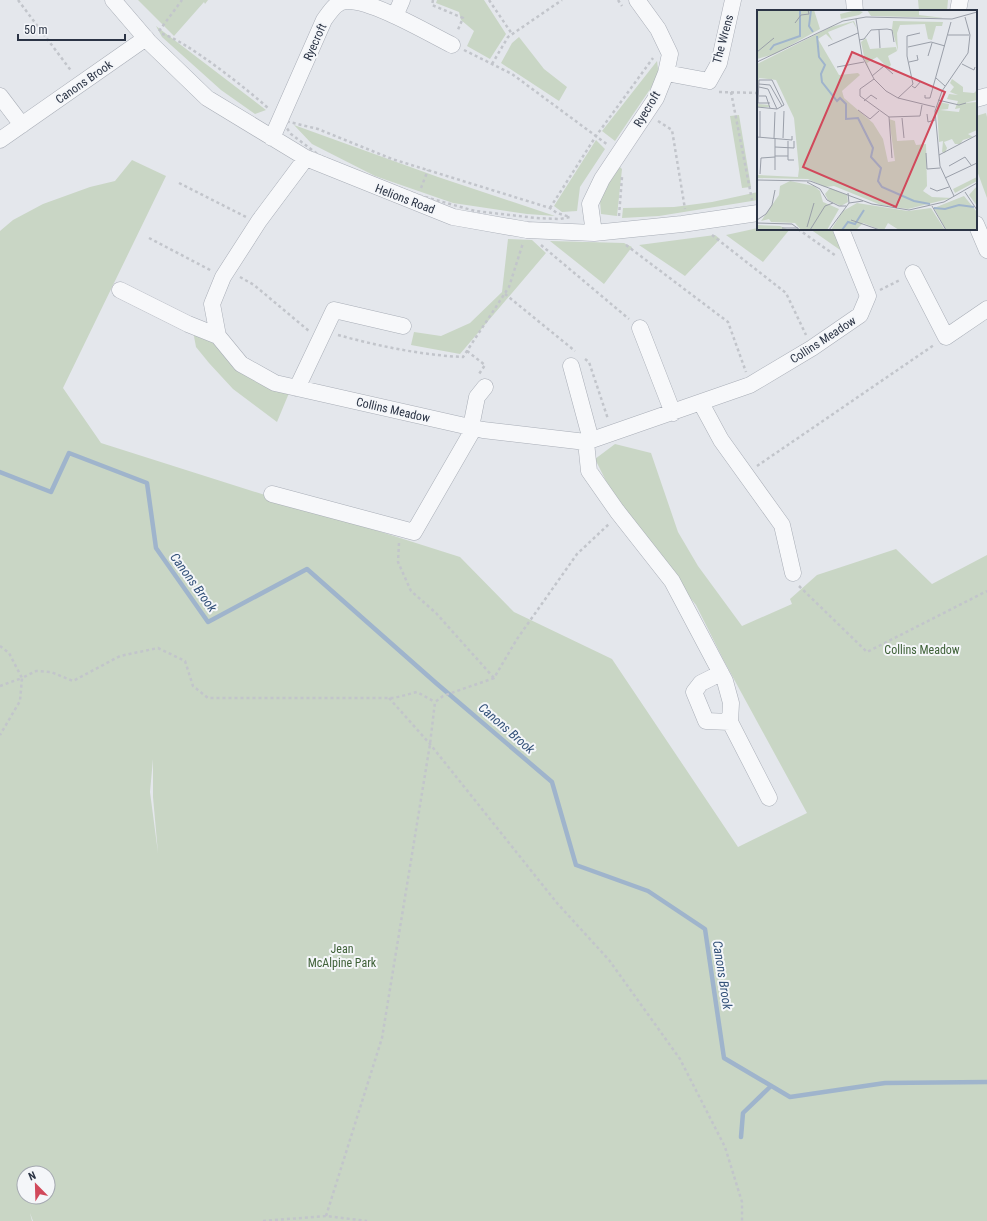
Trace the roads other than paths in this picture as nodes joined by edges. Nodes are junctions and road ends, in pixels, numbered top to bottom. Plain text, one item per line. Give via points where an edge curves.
1 (113, 0) edge
2 (402, 0) edge
3 (733, 0) edge
4 (854, 0) edge
5 (960, 0) edge
6 (632, 6) edge
7 (855, 10) edge
8 (958, 10) edge
9 (395, 16) junction
10 (146, 38) junction
11 (452, 45) road end
12 (666, 74) junction
13 (0, 96) edge
14 (987, 96) edge
15 (977, 98) edge
16 (22, 125) junction
17 (272, 138) junction
18 (0, 140) edge
19 (306, 158) junction
20 (755, 207) edge
21 (977, 226) edge
22 (841, 230) edge
23 (594, 233) junction
24 (987, 250) edge
25 (913, 273) road end
26 (120, 290) dead end
27 (987, 309) edge
28 (403, 326) dead end
29 (640, 328) road end
30 (218, 336) junction
31 (571, 366) dead end
32 (485, 387) road end
33 (297, 388) junction
34 (701, 403) junction
35 (673, 413) junction
36 (472, 428) junction
37 (589, 441) junction
38 (272, 494) dead end
39 (793, 573) road end
40 (718, 669) junction
41 (730, 722) junction
42 (769, 798) dead end

1 - 10 street, Helions Road
2 - 9 street
3 - 12 street, The Wrens via 719,63 709,81
4 - 7 street
5 - 8 street
6 - 12 street, Ryecroft via 658,29 670,54
9 - 11 street, Ryecroft
9 - 17 street, Ryecroft via 365,3 346,0 334,7 324,20 276,116
10 - 16 street, Canons Brook
10 - 17 street, Helions Road via 207,98
12 - 23 street, Ryecroft via 656,98 602,179 590,204
13 - 16 street
14 - 15 street
16 - 18 street, Canons Brook
17 - 19 street, Helions Road
19 - 23 street, Helions Road via 453,218 527,230
19 - 30 street, Collins Meadow via 257,223 223,277 212,304
20 - 23 street, Helions Road via 614,227
21 - 24 street
22 - 34 street, Collins Meadow via 868,296 860,315 812,348 750,385
25 - 27 street via 946,337
26 - 30 street
28 - 33 street via 334,310
29 - 35 street
30 - 33 street, Collins Meadow via 240,364 275,383
31 - 37 street
32 - 36 street via 477,397
33 - 36 street, Collins Meadow
34 - 35 street, Collins Meadow
34 - 39 street via 721,440 782,525
35 - 37 street, Collins Meadow
36 - 37 street, Collins Meadow
36 - 38 street via 414,532
37 - 40 street via 589,471 672,581
40 - 41 street via 725,681 731,703
40 - 41 street via 694,692 706,721
41 - 42 street

